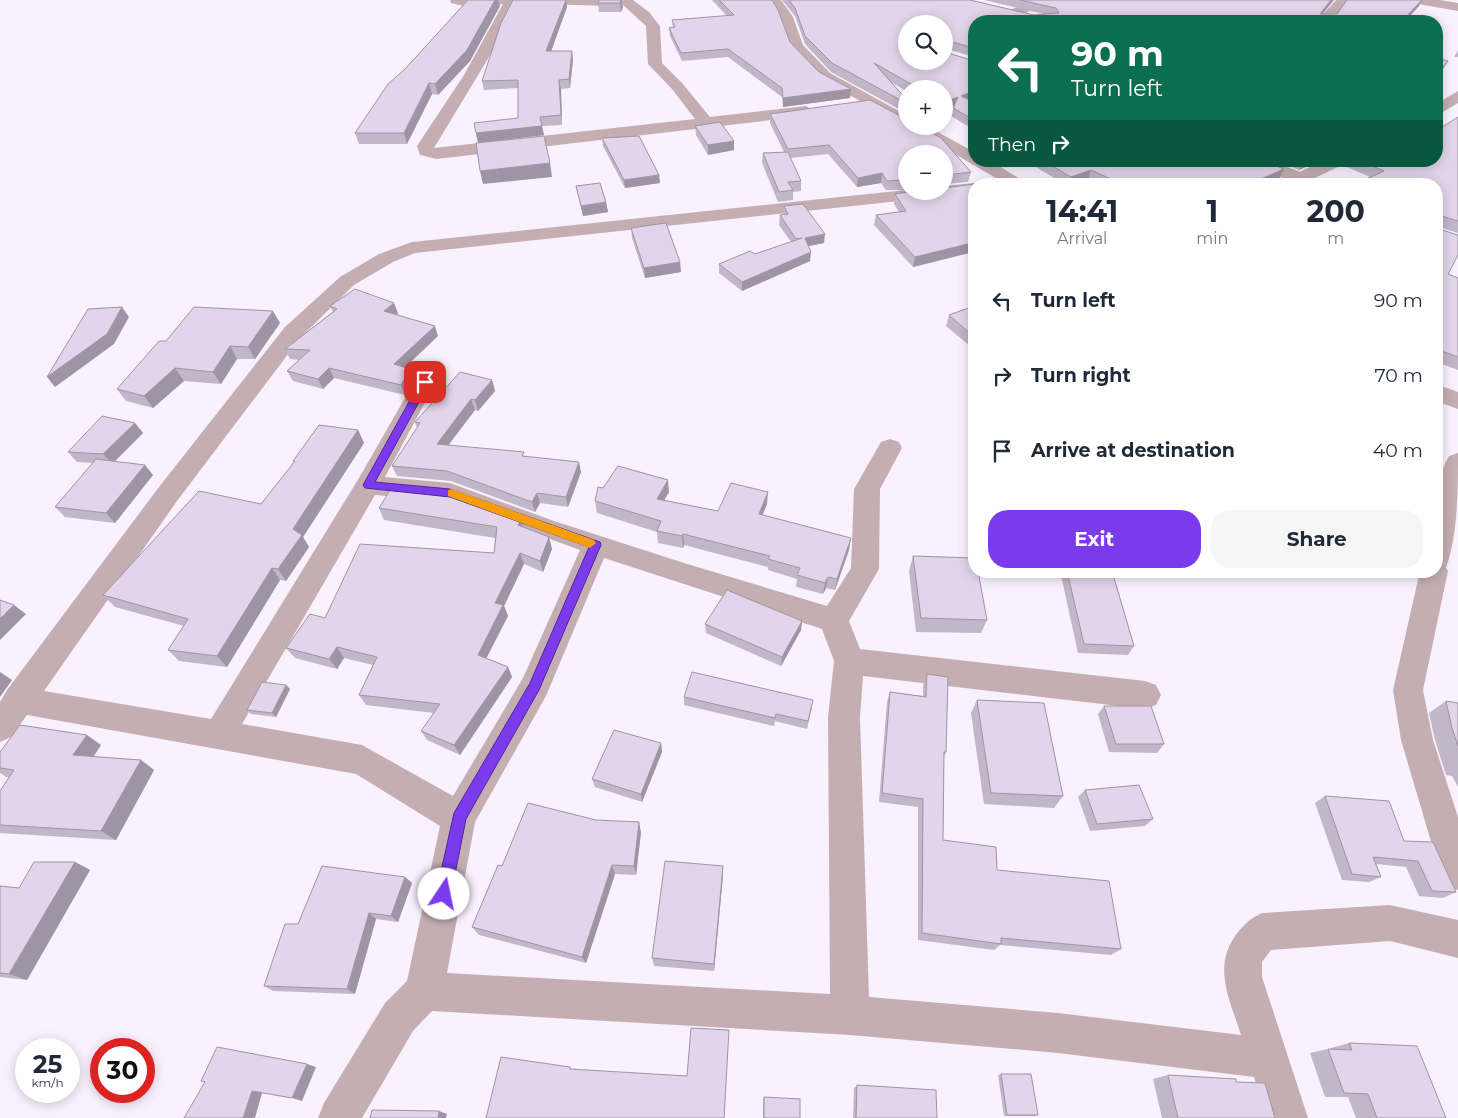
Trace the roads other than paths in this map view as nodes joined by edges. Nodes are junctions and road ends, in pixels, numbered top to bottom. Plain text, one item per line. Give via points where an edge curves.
1 (456, 0) edge
2 (502, 0) edge
3 (511, 0) edge
4 (540, 0) edge
5 (624, 0) edge
6 (774, 0) edge
7 (1040, 0) edge
8 (1343, 0) edge
9 (1418, 0) edge
10 (1458, 7) edge
11 (1024, 15) edge
12 (1329, 15) edge
13 (1443, 94) edge
14 (1458, 97) edge
15 (872, 102) junction
16 (843, 106) edge
17 (1443, 107) edge
18 (823, 109) edge
19 (898, 117) edge
20 (707, 124) junction
21 (931, 135) edge
22 (968, 156) edge
23 (988, 167) edge
24 (1270, 167) edge
25 (1327, 167) edge
26 (1008, 178) edge
27 (1296, 178) edge
28 (1311, 178) edge
29 (968, 189) edge
30 (425, 382) dead end
31 (1443, 395) edge
32 (1458, 401) edge
33 (890, 448) dead end
34 (1458, 462) edge
35 (368, 485) junction
36 (1443, 530) edge
37 (596, 545) junction
38 (1432, 578) edge
39 (834, 620) junction
40 (848, 661) junction
41 (1145, 695) dead end
42 (18, 700) junction
43 (0, 726) edge
44 (219, 734) junction
45 (459, 818) junction
46 (1458, 872) edge
47 (1458, 939) edge
48 (424, 991) junction
49 (850, 1015) junction
50 (1269, 1059) junction
51 (338, 1118) edge
52 (1287, 1118) edge

1 - 2 street via 468,3
3 - 20 street via 460,94 424,146 426,151 436,154
4 - 5 street
5 - 20 street via 652,21 655,28 655,64
6 - 15 street via 786,17 796,46 825,76
7 - 11 street via 1011,12
8 - 12 street
9 - 10 street
13 - 14 street
14 - 17 street
15 - 16 street
15 - 19 street
18 - 20 street
21 - 22 street
23 - 26 street
24 - 27 street
25 - 28 street
29 - 42 street via 412,248 386,258 347,281 293,332 168,494
30 - 35 street
31 - 32 street
33 - 39 street via 867,489 865,569
34 - 36 street
35 - 37 street via 450,493
35 - 44 street
37 - 39 street
37 - 45 street via 535,686
38 - 46 street via 1408,690 1417,740
39 - 40 street
40 - 41 street
40 - 49 street via 844,717
42 - 43 street
42 - 44 street
44 - 45 street via 362,760
45 - 48 street
47 - 50 street via 1390,924 1262,932 1243,956 1244,977
48 - 49 street
48 - 51 street via 399,1017
49 - 50 street via 1058,1033
50 - 52 street

